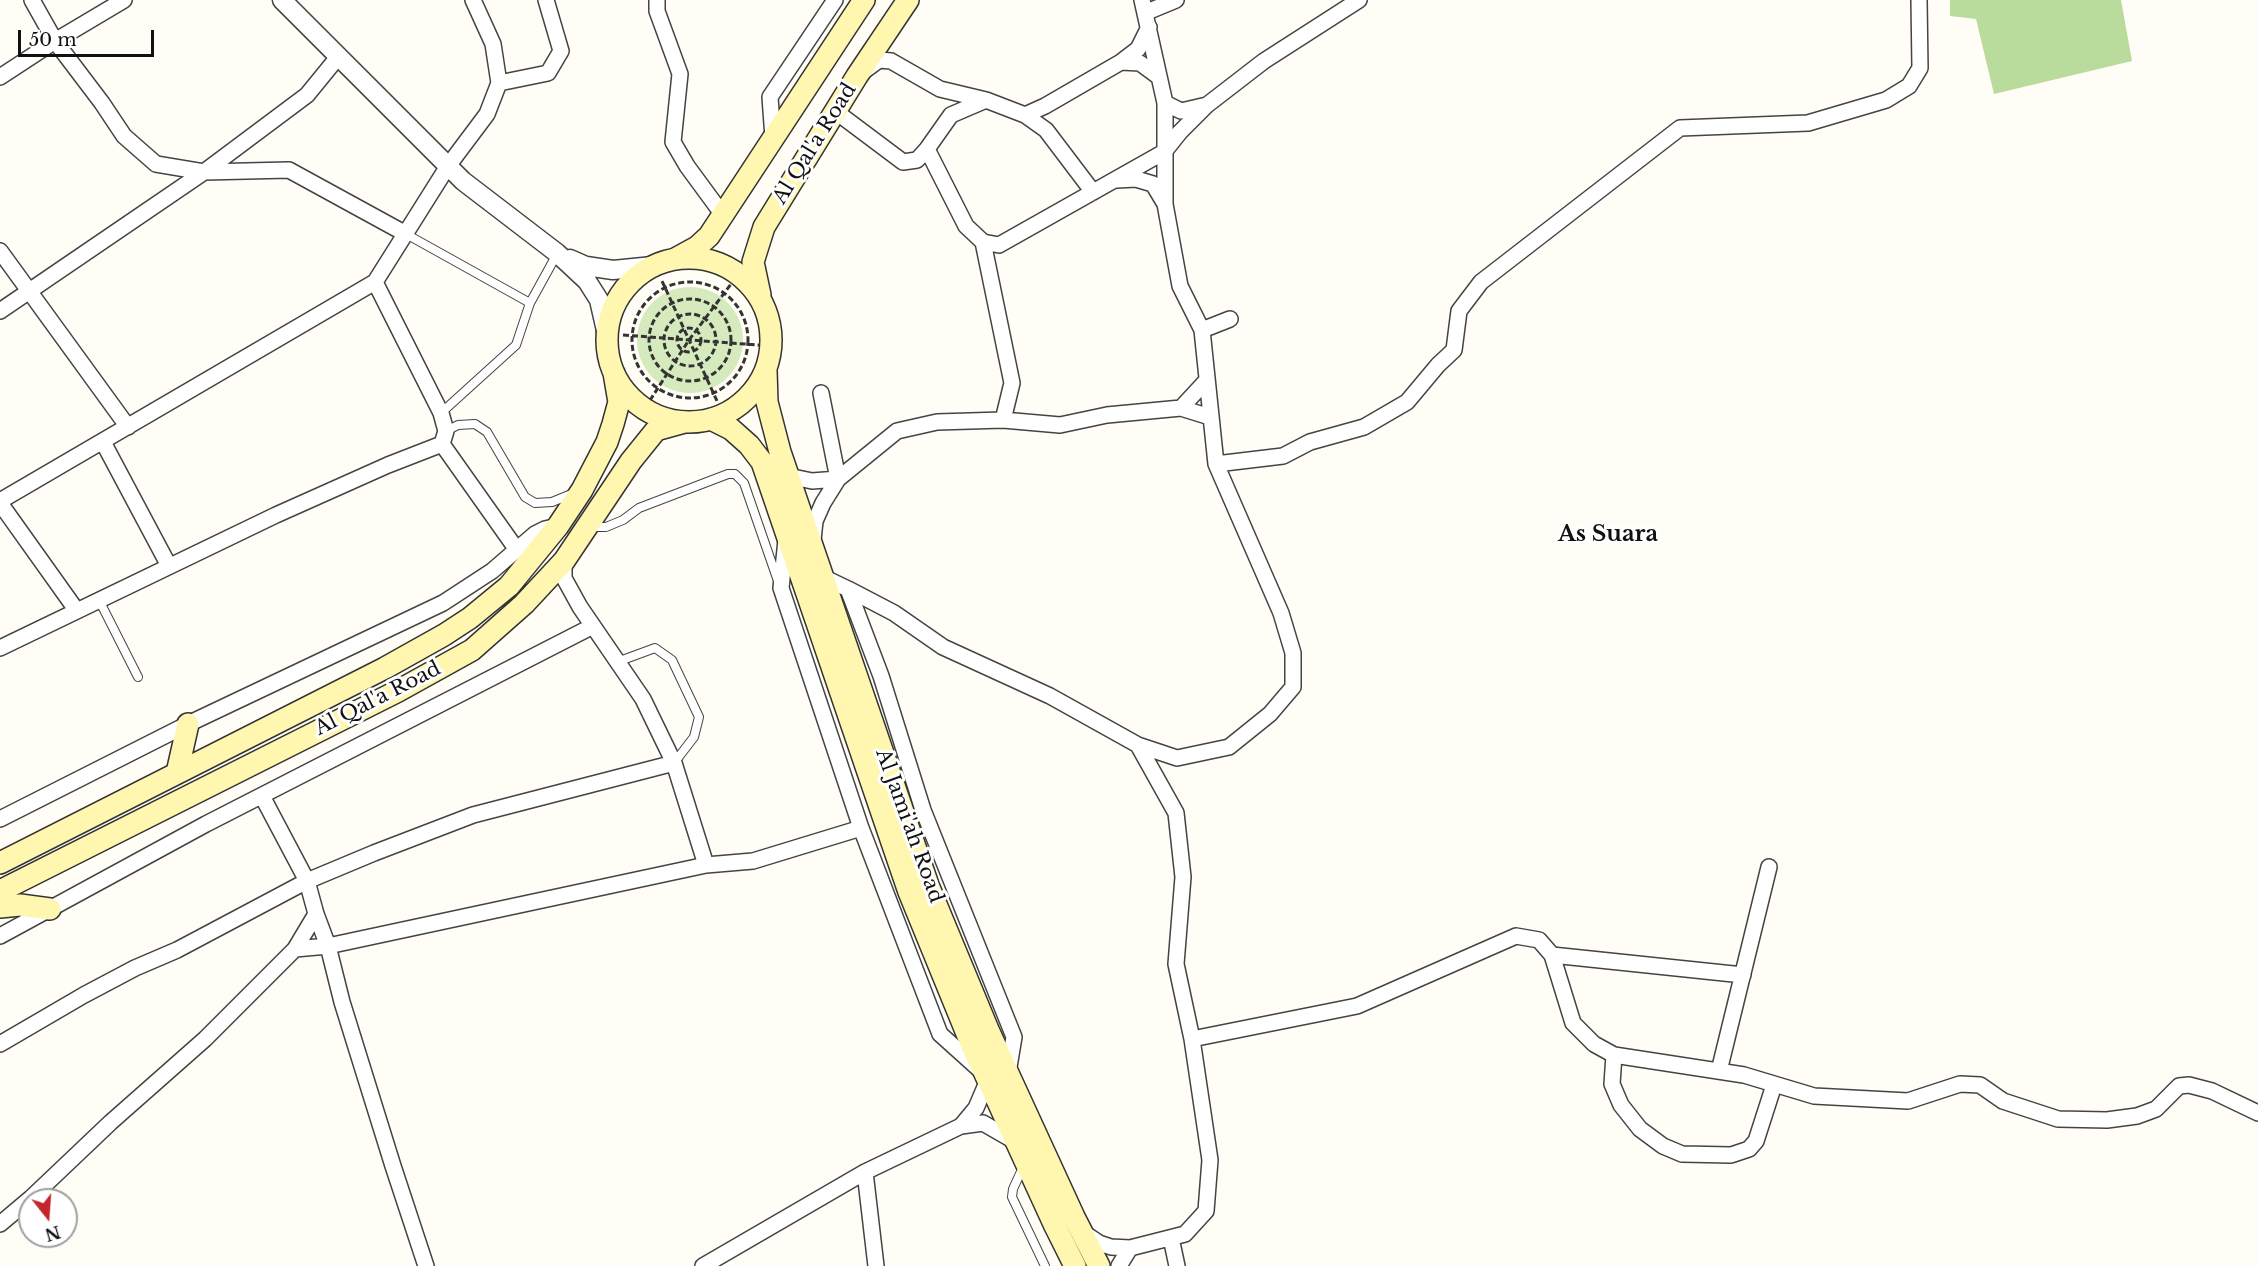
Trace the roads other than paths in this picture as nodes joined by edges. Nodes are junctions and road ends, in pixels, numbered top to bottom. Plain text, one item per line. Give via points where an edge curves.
1 (32, 0) edge
2 (124, 0) edge
3 (282, 0) edge
4 (473, 0) edge
5 (546, 0) edge
6 (657, 0) edge
7 (835, 0) edge
8 (864, 0) edge
9 (908, 0) edge
10 (1176, 0) edge
11 (1359, 0) edge
12 (1919, 0) edge
13 (1146, 13) edge
14 (56, 40) junction
15 (338, 57) junction
16 (1121, 62) junction
17 (857, 76) junction
18 (0, 77) edge
19 (1159, 77) junction
20 (499, 83) junction
21 (940, 89) junction
22 (986, 100) junction
23 (1165, 103) junction
24 (1207, 105) junction
25 (1046, 106) junction
26 (835, 111) junction
27 (1025, 114) junction
28 (951, 115) junction
29 (1046, 130) junction
30 (773, 138) junction
31 (927, 149) junction
32 (1164, 153) junction
33 (448, 166) junction
34 (204, 172) junction
35 (1114, 180) junction
36 (1093, 192) junction
37 (1165, 204) junction
38 (723, 215) junction
39 (406, 234) junction
40 (982, 242) junction
41 (0, 251) edge
42 (557, 253) junction
43 (675, 259) junction
44 (654, 266) junction
45 (375, 282) junction
46 (29, 291) junction
47 (760, 298) junction
48 (530, 303) junction
49 (0, 311) edge
50 (1230, 319) dead end
51 (1202, 330) junction
52 (607, 334) junction
53 (766, 370) junction
54 (614, 373) junction
55 (1206, 381) junction
56 (821, 393) dead end
57 (1181, 408) junction
58 (441, 412) junction
59 (717, 416) junction
60 (1210, 417) junction
61 (1003, 420) junction
62 (685, 422) junction
63 (128, 426) junction
64 (444, 438) junction
65 (103, 442) junction
66 (1216, 464) junction
67 (788, 476) junction
68 (838, 479) junction
69 (582, 490) junction
70 (0, 502) edge
71 (558, 526) junction
72 (587, 527) junction
73 (786, 534) junction
74 (812, 546) junction
75 (517, 550) junction
76 (564, 561) junction
77 (169, 567) junction
78 (823, 577) junction
79 (781, 588) junction
80 (848, 589) junction
81 (99, 600) junction
82 (77, 611) junction
83 (591, 627) junction
84 (0, 648) edge
85 (616, 663) junction
86 (138, 677) dead end
87 (188, 724) junction
88 (1138, 745) junction
89 (674, 763) junction
90 (177, 773) junction
91 (262, 796) junction
92 (0, 819) edge
93 (861, 828) junction
94 (0, 863) edge
95 (706, 865) junction
96 (1769, 867) dead end
97 (306, 881) junction
98 (0, 891) edge
99 (0, 907) edge
100 (50, 909) junction
101 (315, 914) junction
102 (0, 936) edge
103 (328, 946) junction
104 (295, 949) junction
105 (1552, 955) junction
106 (1743, 975) junction
107 (1192, 1039) junction
108 (0, 1044) edge
109 (1614, 1055) junction
110 (1719, 1071) junction
111 (994, 1076) junction
112 (1774, 1085) junction
113 (2258, 1113) edge
114 (961, 1126) junction
115 (1021, 1152) junction
116 (865, 1173) junction
117 (0, 1224) edge
118 (1081, 1231) junction
119 (1171, 1238) junction
120 (1130, 1248) junction
121 (426, 1266) edge
122 (703, 1266) edge
123 (876, 1266) edge
124 (1045, 1266) edge
125 (1075, 1266) edge
126 (1099, 1266) edge
127 (1119, 1266) edge
128 (1177, 1266) edge

1 - 14 street
2 - 14 street
3 - 15 street
4 - 20 street via 493,44
5 - 20 street via 561,51 548,73
6 - 38 street via 657,11 680,74 673,142
7 - 30 street via 770,98
8 - 30 main road, Al Qal'a Road
9 - 17 main road, Al Qal'a Road
10 - 13 street
11 - 24 street via 1264,61
12 - 66 street via 1920,68 1910,86 1886,99 1808,123 1680,128 1481,282 1459,311 1454,350 1407,402 1364,427 1310,442 1283,456
13 - 16 street via 1138,49
13 - 19 street
14 - 18 street
14 - 34 street via 124,136 156,164
15 - 33 street
15 - 34 street via 307,95
16 - 19 street via 1140,63
16 - 25 street
17 - 21 street via 879,60 891,60
17 - 26 main road, Al Qal'a Road
19 - 23 street
20 - 33 street via 487,114
21 - 22 street
21 - 28 street
22 - 27 street
22 - 28 street
23 - 24 street via 1181,111
23 - 32 street
24 - 32 street
25 - 27 street
25 - 29 street
26 - 31 street via 903,162 917,160
26 - 47 main road, Al Qal'a Road via 764,227 753,262
27 - 29 street
28 - 31 street
29 - 36 street
30 - 38 main road, Al Qal'a Road
31 - 40 street via 966,226
32 - 35 street
32 - 37 street
33 - 39 street
33 - 42 street
34 - 39 street via 289,170
34 - 46 street
35 - 36 street
35 - 37 street via 1136,179 1152,184
36 - 40 street via 999,245
37 - 51 street via 1180,286
38 - 43 main road, Al Qal'a Road via 710,236
39 - 45 street
39 - 48 lane
40 - 61 street via 1012,383
41 - 46 street
42 - 44 street via 586,266 613,270
42 - 48 lane
42 - 52 street via 587,281 599,300
43 - 44 main road
43 - 47 main road via 700,259 724,265 745,279
44 - 52 main road via 621,294
45 - 58 street
45 - 63 street
46 - 49 street
46 - 63 street
47 - 53 main road via 770,321 771,346
48 - 58 lane via 516,345
50 - 51 street
51 - 55 street
52 - 54 main road, Al Qal'a Road
53 - 59 main road via 753,392
53 - 67 main road, Al Jami'ah Road via 767,402
54 - 62 main road via 623,388 645,408 667,419
54 - 69 main road, Al Qal'a Road via 619,402 614,424
55 - 57 street
55 - 60 street
56 - 68 street
57 - 60 street
57 - 61 street via 1107,415 1060,425
58 - 64 street
59 - 62 main road
59 - 73 main road, Al Jami'ah Road via 762,462
60 - 66 street
61 - 68 street via 937,422 897,431
62 - 72 main road, Al Qal'a Road via 656,430
63 - 65 street
64 - 69 lane via 458,425 475,424 487,432 525,497 535,503 552,502
64 - 75 street
64 - 77 street
65 - 70 street
65 - 77 street
66 - 88 street via 1281,613 1293,653 1293,687 1270,714 1229,747 1177,758
67 - 68 street via 812,481
67 - 74 main road, Al Jami'ah Road
68 - 74 street via 815,521
69 - 71 main road, Al Qal'a Road
70 - 82 street
71 - 75 street via 535,534
71 - 90 main road, Al Qal'a Road via 509,586 444,635
72 - 76 main road, Al Qal'a Road
72 - 79 lane via 606,527 639,508 735,474 744,483
73 - 79 street
73 - 111 main road, Al Jami'ah Road via 909,892
74 - 78 main road, Al Jami'ah Road
75 - 87 street via 443,603
76 - 83 street via 564,578
76 - 98 main road, Al Qal'a Road via 524,604 472,650
77 - 81 street
78 - 80 street
78 - 111 main road, Al Jami'ah Road
79 - 93 street
80 - 88 street via 894,613 943,647 1050,696
80 - 111 street via 881,676 923,810 1014,1037
81 - 82 street
81 - 86 lane
82 - 84 street
83 - 85 street
83 - 91 street
85 - 89 street via 643,699
85 - 89 lane via 655,648 672,660 699,717 694,737
87 - 90 main road
87 - 92 street
88 - 107 street via 1176,813 1183,877 1176,964
89 - 95 street
89 - 97 street via 473,815
90 - 94 main road, Al Qal'a Road
91 - 97 street
91 - 100 street
93 - 95 street via 753,861
93 - 111 street via 940,1034
95 - 103 street
96 - 106 street
97 - 101 street
97 - 108 street via 84,995
99 - 100 main road
100 - 102 street
101 - 103 street
101 - 104 street
103 - 104 street
103 - 121 street via 342,1002
104 - 117 street via 205,1039
105 - 106 street
105 - 107 street via 1539,940 1516,936 1357,1006
105 - 109 street via 1573,1023 1594,1044
106 - 110 street
107 - 119 street via 1210,1160 1206,1211 1185,1234
109 - 110 street
109 - 112 street via 1612,1084 1621,1105 1640,1129 1662,1146 1682,1154 1731,1155 1749,1149 1756,1141
110 - 112 street
111 - 114 street
111 - 115 main road, Al Jami'ah Road
111 - 118 main road, Al Jami'ah Road
112 - 113 street via 1814,1096 1908,1101 1960,1084 1980,1085 2002,1101 2058,1119 2107,1120 2156,1109 2179,1086 2189,1085 2212,1090
114 - 115 street via 983,1123
114 - 116 street
115 - 124 lane via 1012,1197
115 - 125 main road, Al Jami'ah Road
116 - 122 street
116 - 123 street
118 - 120 street via 1105,1245
118 - 126 main road, Al Jami'ah Road
119 - 120 street
119 - 128 street
120 - 127 street

